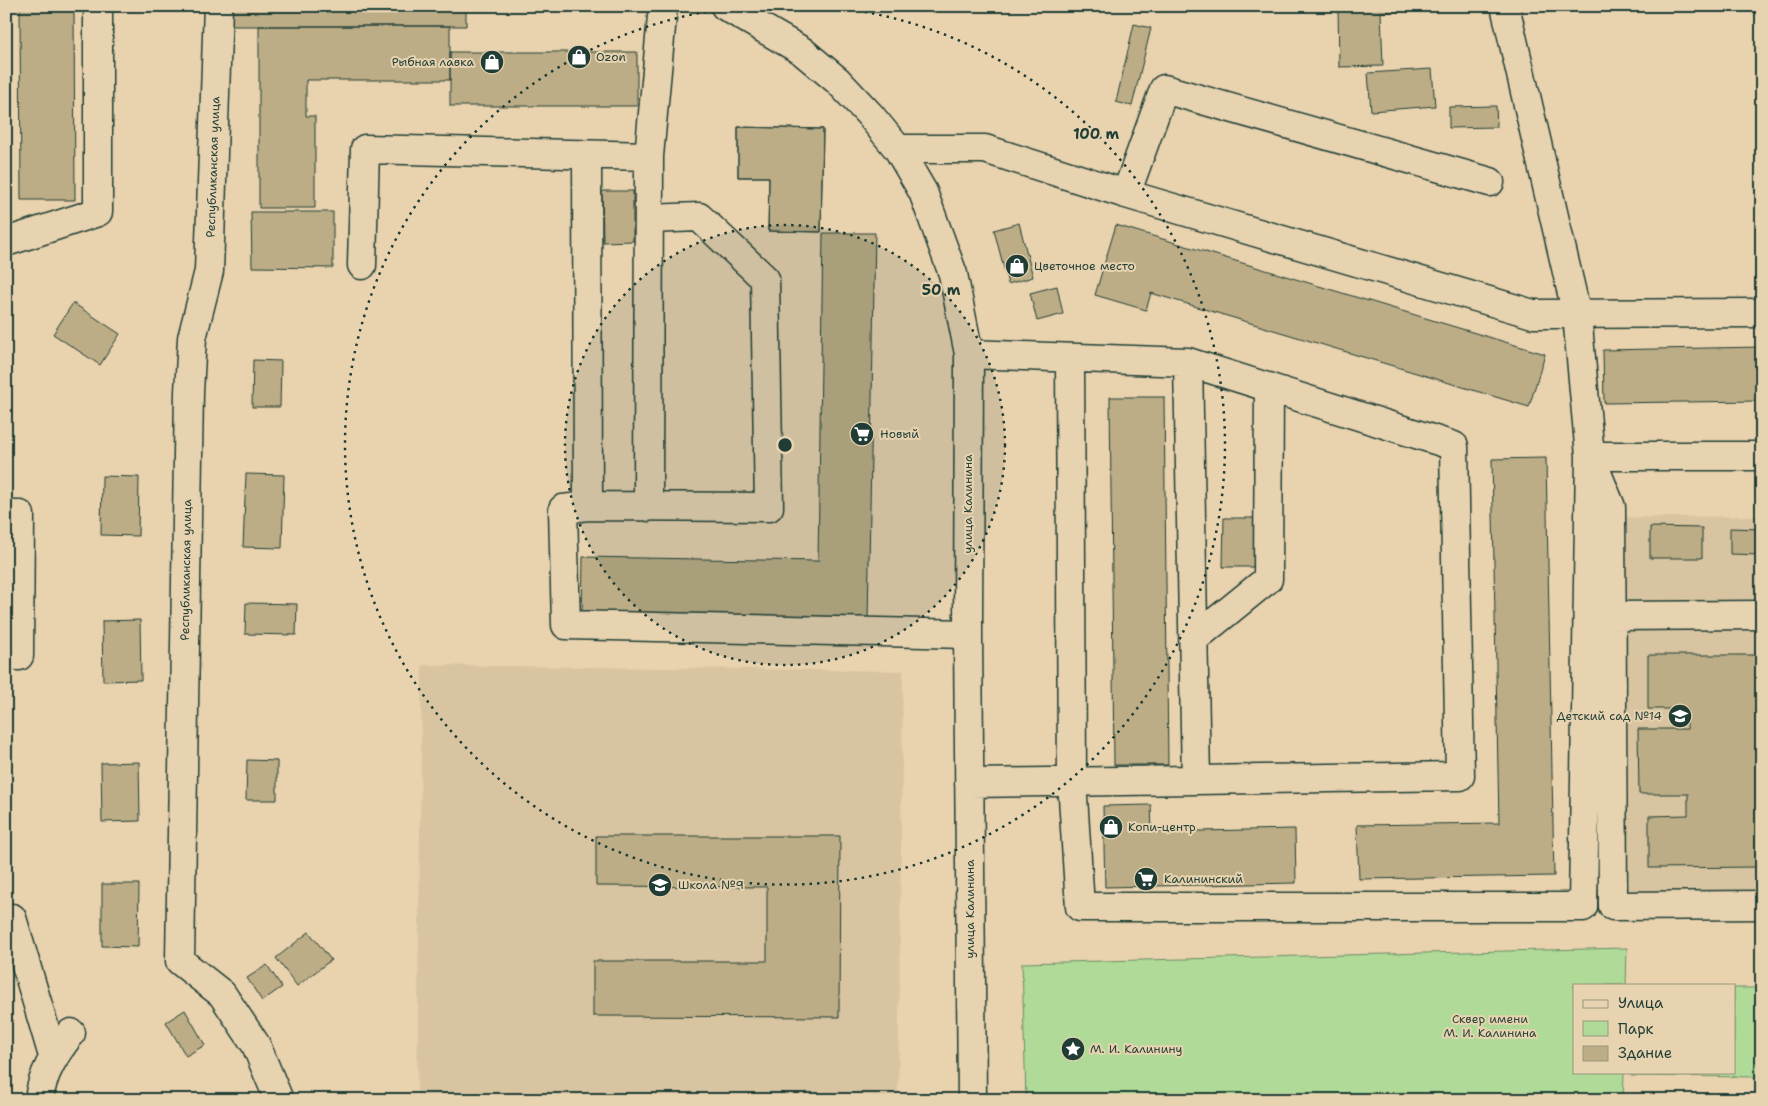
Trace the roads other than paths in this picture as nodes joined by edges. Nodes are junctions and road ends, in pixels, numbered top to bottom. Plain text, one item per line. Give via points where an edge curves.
1 (98, 6) edge
2 (218, 6) edge
3 (663, 6) edge
4 (725, 6) edge
5 (1505, 6) edge
6 (898, 149) junction
7 (587, 155) junction
8 (649, 156) junction
9 (1490, 182) dead end
10 (1126, 194) junction
11 (649, 219) junction
12 (6, 242) edge
13 (362, 265) dead end
14 (1762, 313) edge
15 (1577, 315) junction
16 (969, 354) junction
17 (1070, 358) junction
18 (1188, 362) junction
19 (1269, 387) junction
20 (1590, 456) junction
21 (1762, 456) edge
22 (588, 506) junction
23 (648, 506) junction
24 (6, 515) edge
25 (1762, 615) edge
26 (1611, 616) junction
27 (968, 634) junction
28 (1194, 639) junction
29 (6, 655) edge
30 (1196, 780) junction
31 (1072, 781) junction
32 (969, 783) junction
33 (1762, 905) edge
34 (12, 918) dead end
35 (71, 1033) dead end
36 (53, 1056) junction
37 (39, 1100) edge
38 (279, 1100) edge
39 (972, 1100) edge

1 - 12 street via 98,212
2 - 38 street, Республиканская улица via 209,271 192,338 189,392 180,961 222,994 256,1045
3 - 8 street
4 - 6 street, улица Калинина via 809,57 870,115
5 - 15 street
6 - 10 street via 985,148
6 - 16 street, улица Калинина via 923,192 953,274
7 - 8 street
7 - 13 street via 365,149
7 - 22 street
8 - 11 street
9 - 10 street via 1164,89
10 - 15 street via 1533,314
11 - 23 street
11 - 23 street via 698,217 765,279 769,507
14 - 15 street
15 - 20 street
16 - 17 street
16 - 27 street, улица Калинина
17 - 18 street
17 - 31 street
18 - 19 street
18 - 28 street
19 - 28 street via 1268,579
19 - 30 street via 1454,446 1460,776
20 - 21 street
20 - 26 street via 1611,507
20 - 31 street via 1583,907 1080,908
22 - 23 street
22 - 27 street via 563,509 566,625
24 - 29 street via 20,515 19,656
25 - 26 street
26 - 33 street via 1613,906
27 - 32 street, улица Калинина
28 - 30 street
30 - 31 street
31 - 32 street
32 - 39 street, улица Калинина
34 - 36 street
35 - 36 street
36 - 37 street via 41,1084

